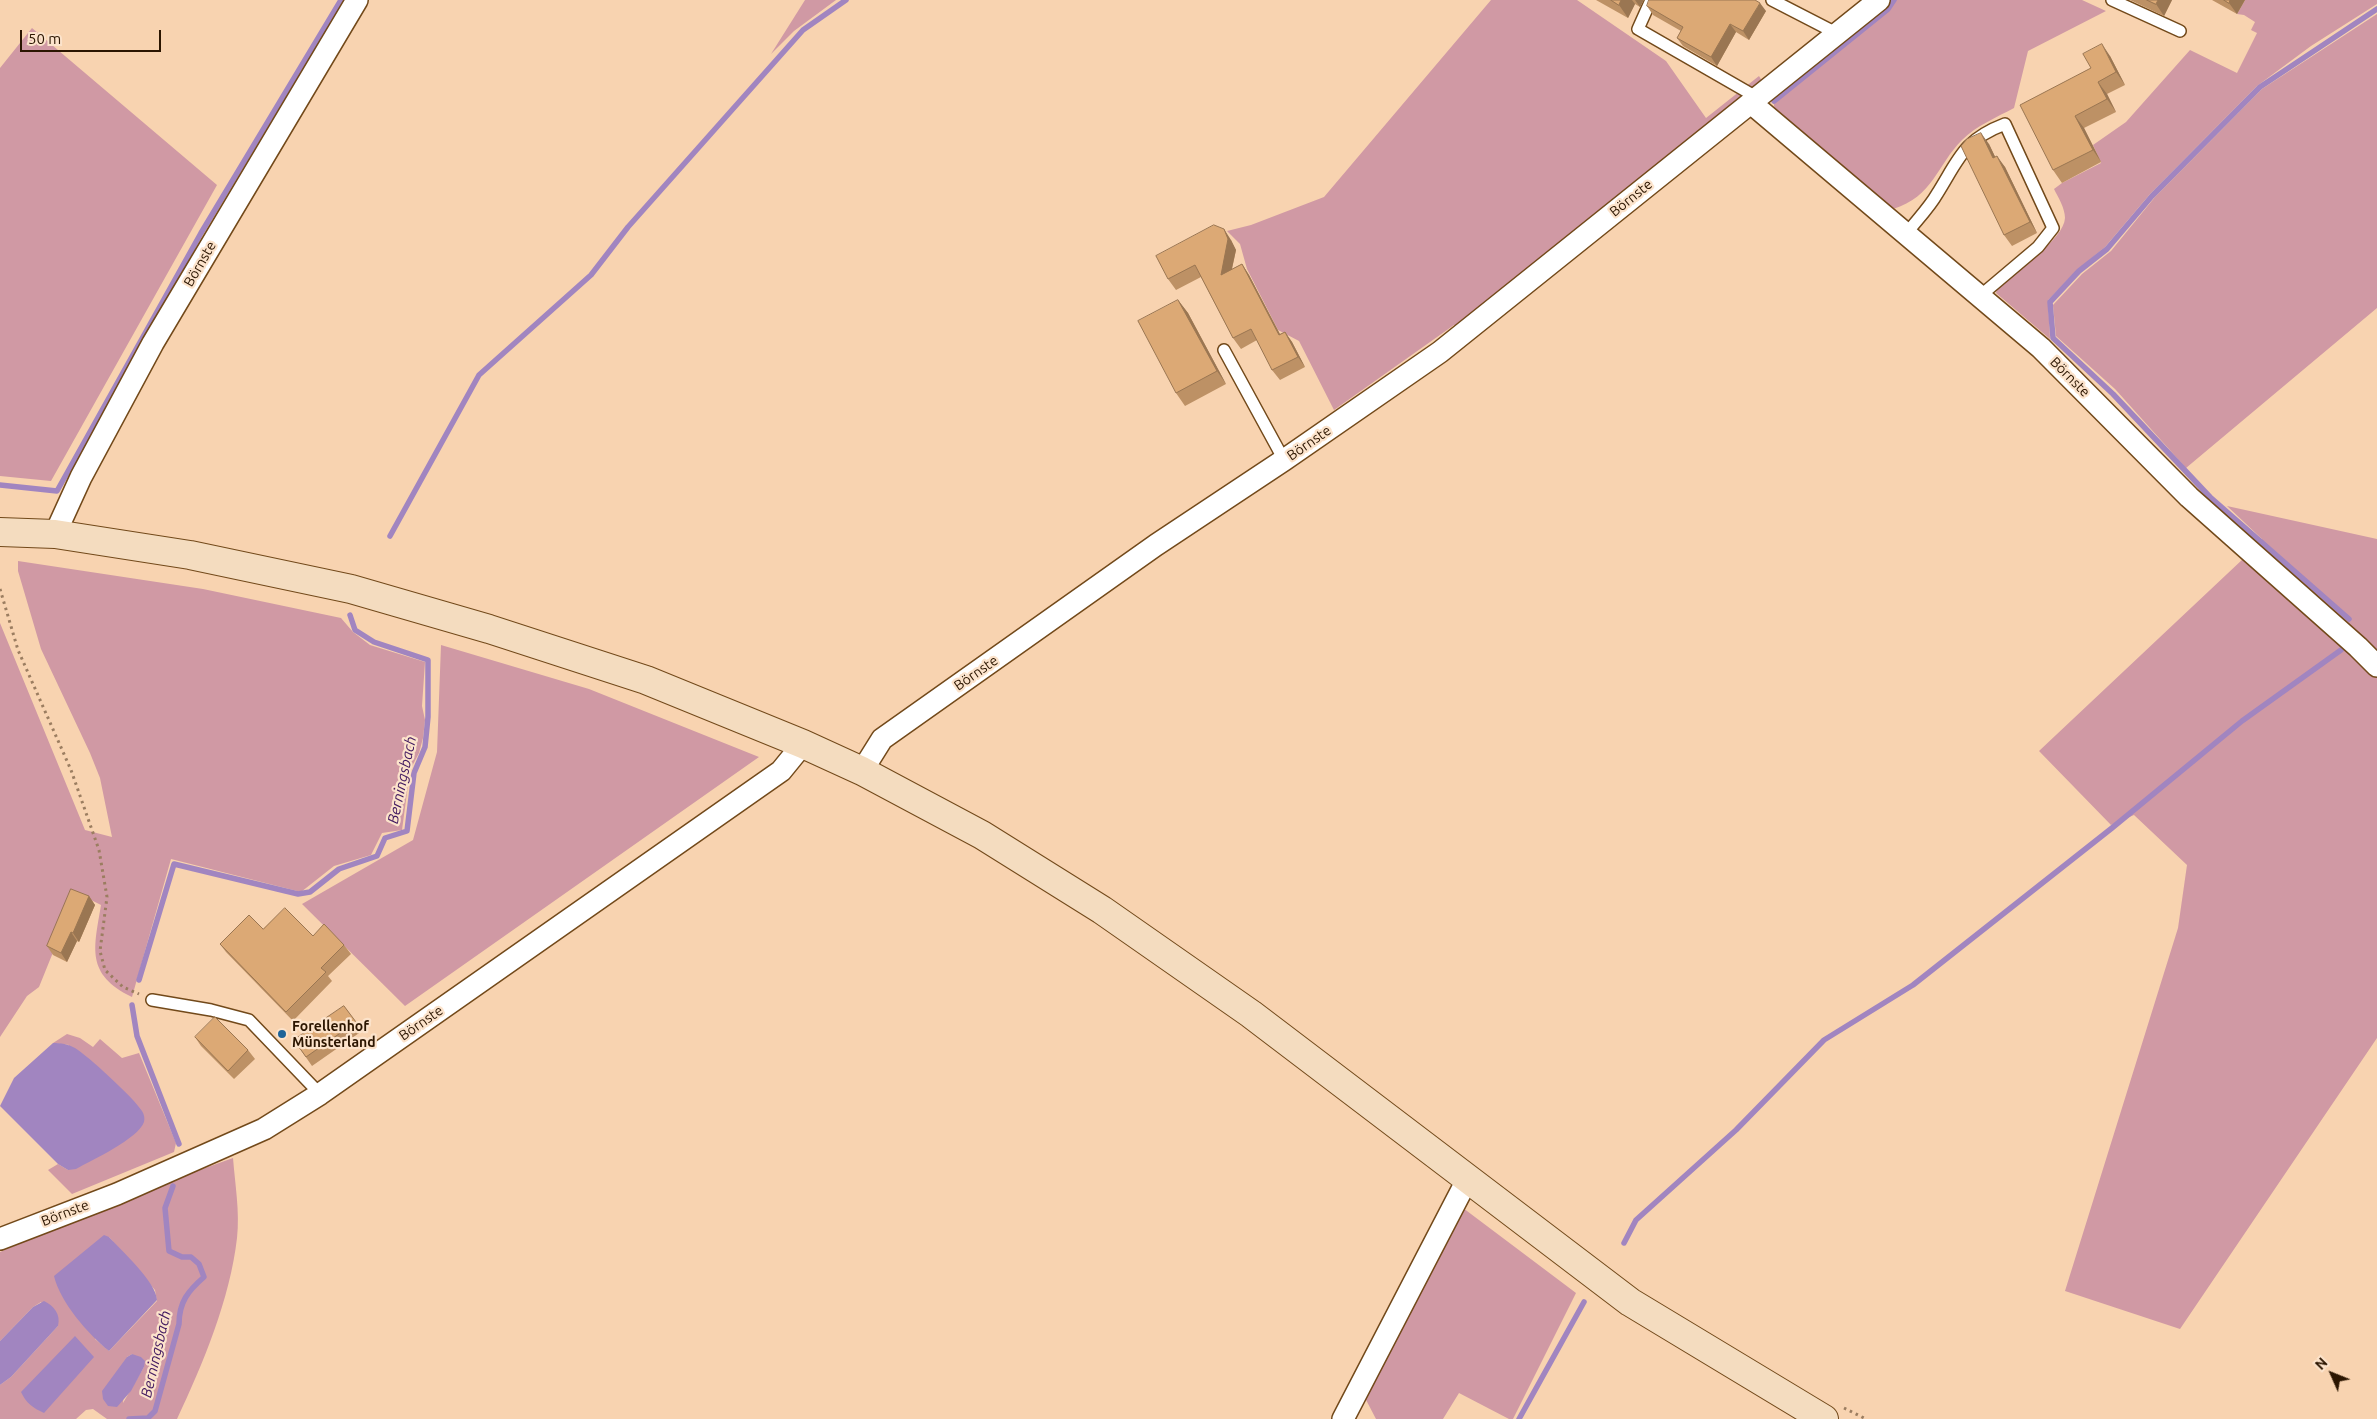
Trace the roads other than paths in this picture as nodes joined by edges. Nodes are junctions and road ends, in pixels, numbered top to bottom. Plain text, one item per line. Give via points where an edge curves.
1 (357, 0) edge
2 (1650, 0) edge
3 (1772, 0) edge
4 (1879, 0) edge
5 (2112, 0) edge
6 (2180, 31) dead end
7 (1838, 34) junction
8 (1754, 100) junction
9 (1906, 234) junction
10 (1980, 296) junction
11 (1224, 350) dead end
12 (1284, 460) junction
13 (0, 532) edge
14 (55, 534) junction
15 (2377, 666) edge
16 (803, 744) junction
17 (862, 771) junction
18 (152, 1000) road end
19 (320, 1094) junction
20 (1467, 1180) junction
21 (0, 1239) edge
22 (1344, 1419) edge
23 (1824, 1419) edge

1 - 14 street, Börnste via 153,343 80,477
2 - 8 lane via 1638,29
3 - 7 lane
4 - 7 street, Börnste
5 - 6 lane
7 - 8 street, Börnste
8 - 9 street, Börnste
8 - 12 street, Börnste via 1440,352
9 - 10 street, Börnste
9 - 10 lane via 1936,196 1961,152 1988,130 2005,124 2053,228 2038,247
10 - 15 street, Börnste via 2041,348 2190,497
11 - 12 lane
12 - 17 street, Börnste via 1156,545 882,739
13 - 14 main road
14 - 16 main road via 190,554 351,589 646,680
16 - 17 main road
16 - 19 street, Börnste via 781,771
17 - 20 main road via 982,835 1102,910 1251,1014
18 - 19 lane via 249,1020
19 - 21 street, Börnste via 264,1129 117,1194
20 - 22 street
20 - 23 main road via 1630,1302

